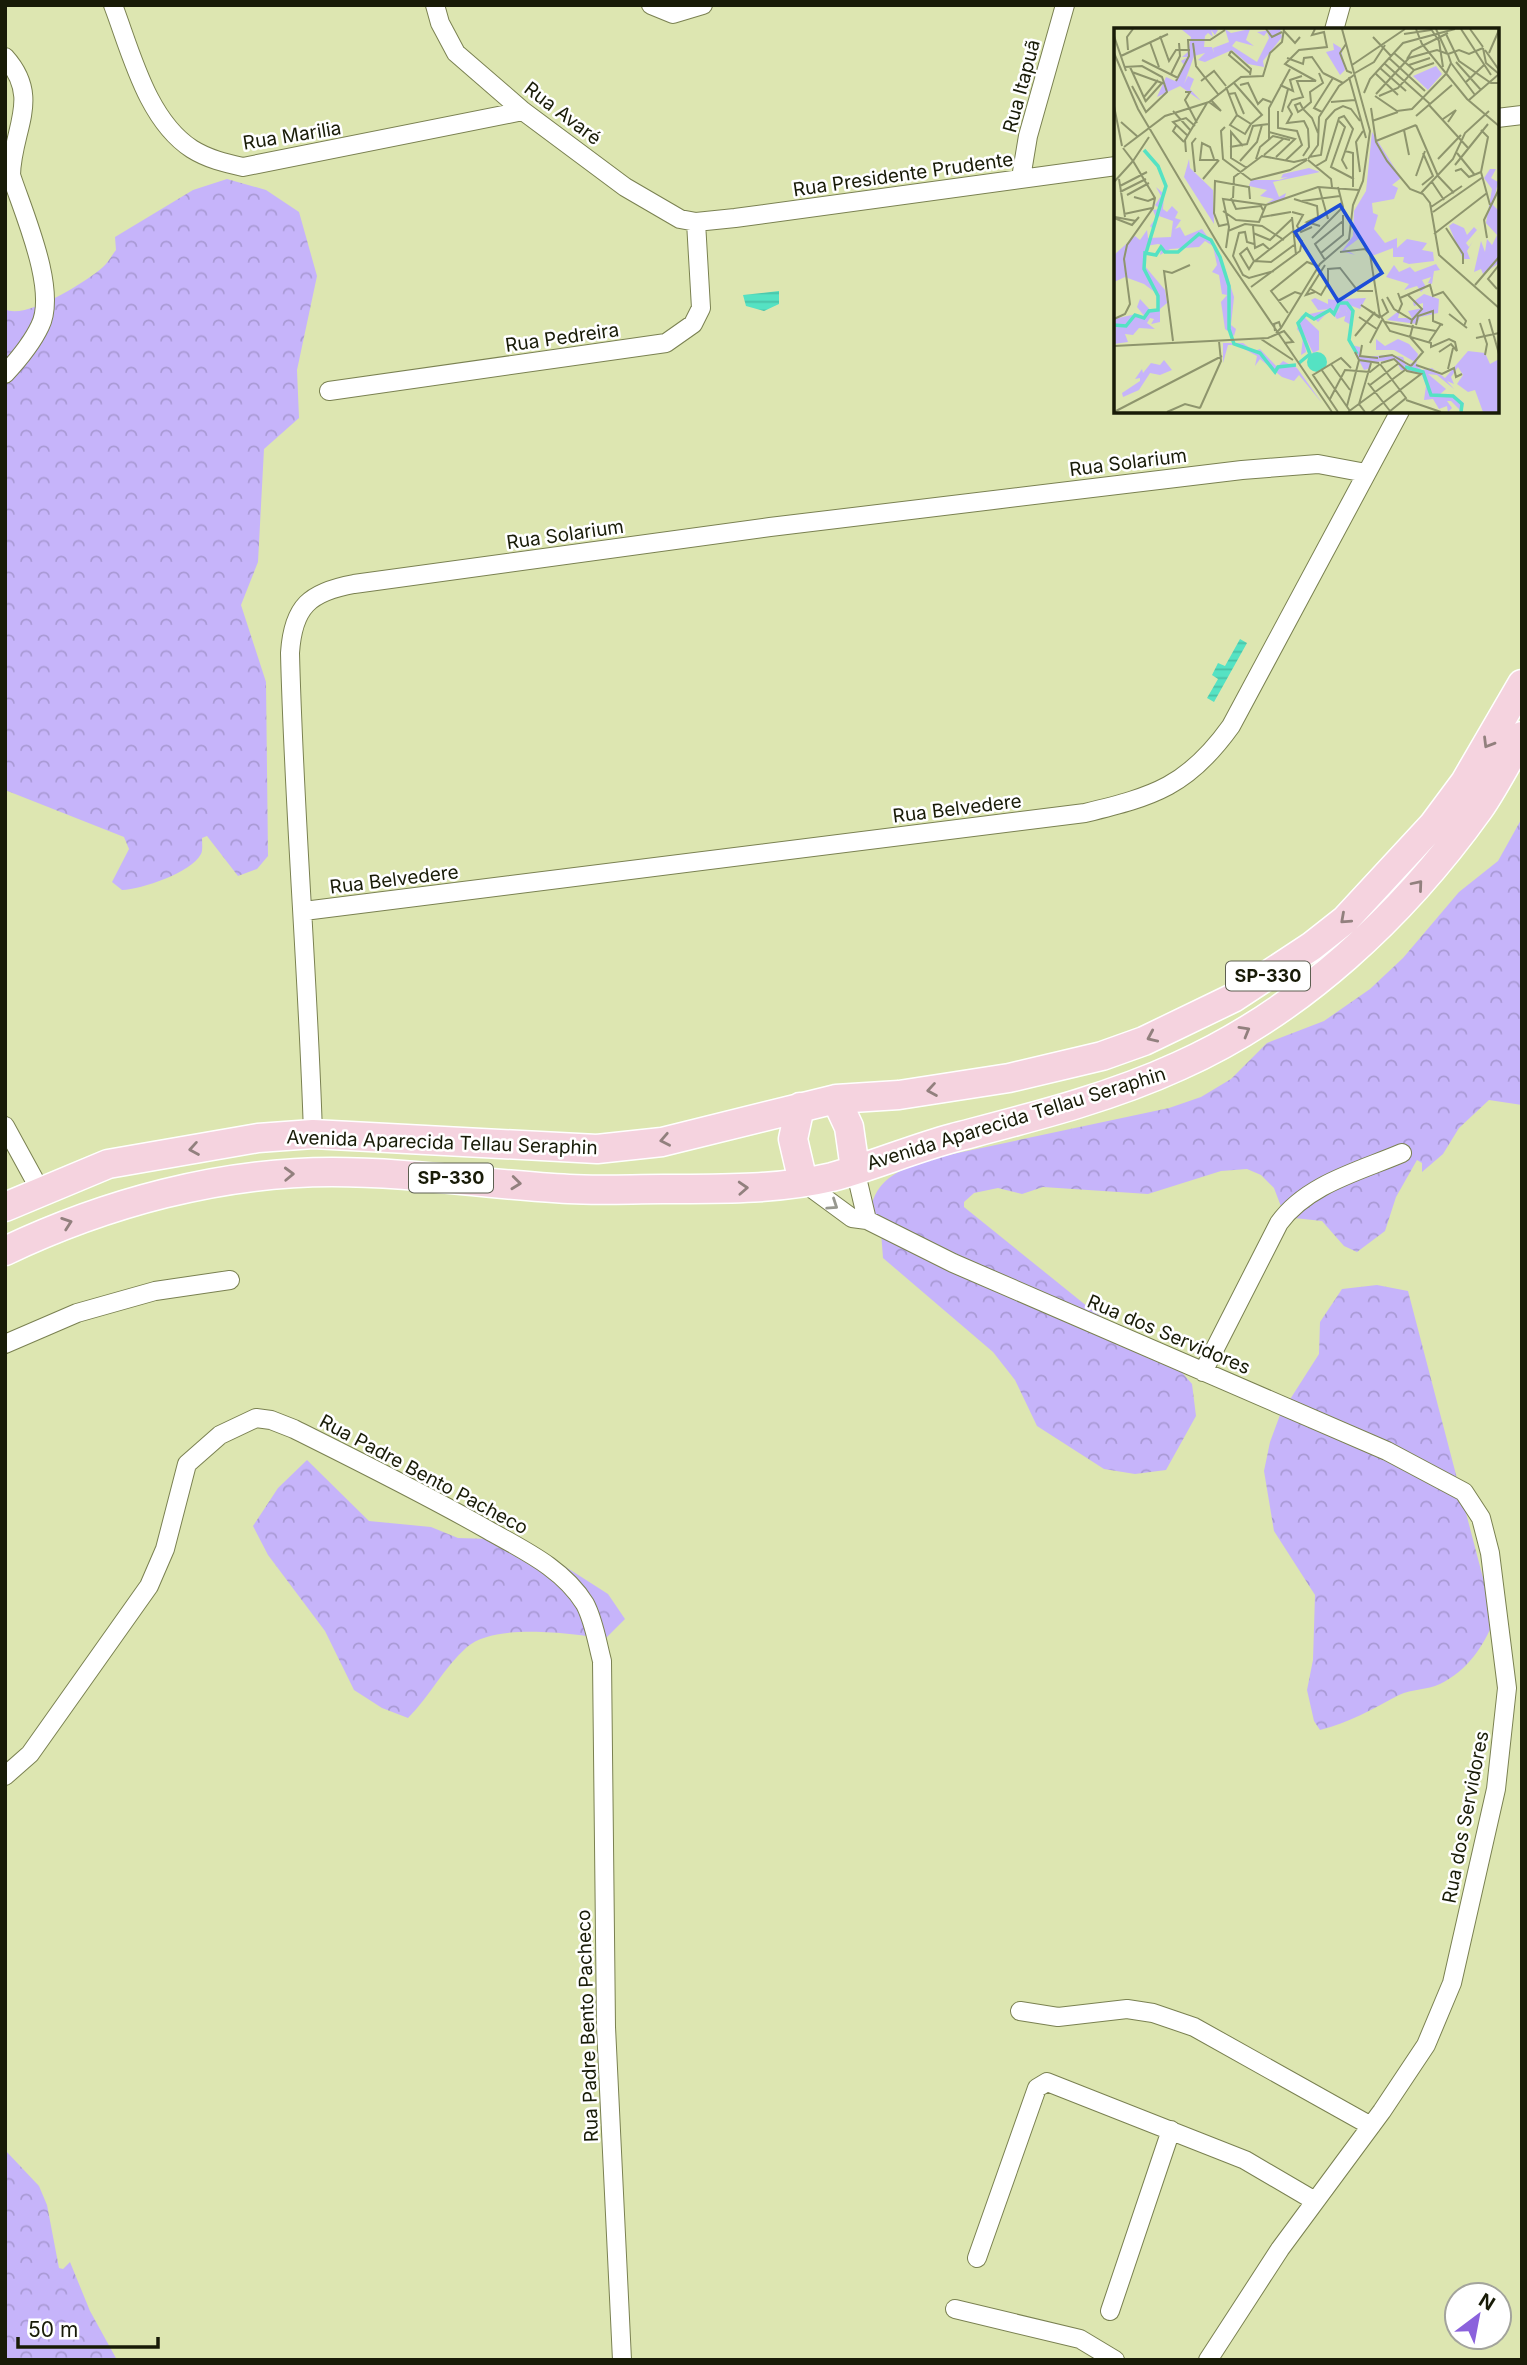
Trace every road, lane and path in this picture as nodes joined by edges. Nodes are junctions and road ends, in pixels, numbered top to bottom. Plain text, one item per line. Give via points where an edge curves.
1 (113, 5) edge
2 (435, 5) edge
3 (651, 5) edge
4 (703, 5) edge
5 (1065, 5) edge
6 (1341, 5) edge
7 (1335, 28) edge
8 (5, 57) edge
9 (523, 111) junction
10 (1522, 115) edge
11 (1499, 118) edge
12 (1114, 166) edge
13 (1021, 178) junction
14 (696, 222) junction
15 (5, 374) edge
16 (329, 391) dead end
17 (1399, 413) edge
18 (1366, 473) junction
19 (1522, 684) edge
20 (1522, 736) edge
21 (304, 911) junction
22 (836, 1098) junction
23 (800, 1107) junction
24 (5, 1126) edge
25 (313, 1134) junction
26 (1402, 1153) dead end
27 (855, 1169) junction
28 (803, 1182) junction
29 (40, 1190) junction
30 (5, 1207) edge
31 (867, 1220) junction
32 (5, 1251) edge
33 (230, 1280) dead end
34 (5, 1344) edge
35 (1203, 1372) junction
36 (5, 1776) edge
37 (1020, 2011) dead end
38 (1371, 2126) junction
39 (1171, 2130) junction
40 (1315, 2201) junction
41 (977, 2258) dead end
42 (955, 2309) dead end
43 (1110, 2311) dead end
44 (622, 2360) edge
45 (1115, 2360) edge
46 (1208, 2360) edge

1 - 9 street, Rua Marilia via 145,87 167,125 191,149 217,162 243,167
2 - 9 street, Rua Avaré via 439,23 456,53
3 - 4 street via 673,14
5 - 13 street, Rua Itapuã via 1028,136
6 - 7 street
8 - 15 street via 18,71 26,102 11,175 46,299 41,325
9 - 14 street, Rua Avaré via 656,208
10 - 11 street
12 - 13 street, Rua Presidente Prudente
13 - 14 street, Rua Presidente Prudente
14 - 16 street, Rua Pedreira via 701,308 693,324 666,343
17 - 18 street, Rua Belvedere
18 - 21 street, Rua Belvedere via 1231,726 1209,756 1183,778 1147,798 1085,813
18 - 21 street, Rua Solarium via 1318,464 1242,470 770,527 327,589 305,605 292,629 296,849
19 -> 22 main road, Avenida Aparecida Tellau Seraphin / SP-330 via 1465,782 1378,886 1312,946 1233,998 1144,1041 1063,1067 899,1095
27 -> 20 main road, Avenida Aparecida Tellau Seraphin / SP-330 via 1111,1093 1180,1066 1292,1001 1413,891 1480,807
21 - 25 street, Rua Solarium
22 - 23 main road, Avenida Aparecida Tellau Seraphin / SP-330
22 - 27 main road via 849,1126
23 -> 25 main road, Avenida Aparecida Tellau Seraphin / SP-330 via 662,1142 597,1149
23 - 28 main road via 793,1139
24 - 29 street
25 -> 29 main road, Avenida Aparecida Tellau Seraphin / SP-330 via 258,1138 108,1164
26 - 35 street via 1310,1192 1291,1206
27 - 28 main road, Avenida Aparecida Tellau Seraphin / SP-330
27 - 31 street
28 -> 31 street, Rua dos Servidores via 852,1218
32 -> 28 main road, Avenida Aparecida Tellau Seraphin / SP-330 via 60,1225 141,1200 277,1174 474,1179 569,1189 744,1189
29 - 30 main road, Avenida Aparecida Tellau Seraphin / SP-330
31 - 35 street, Rua dos Servidores via 953,1263
33 - 34 street via 129,1298 77,1313
35 - 38 street, Rua dos Servidores via 1450,1483 1475,1505 1490,1553 1507,1688 1486,1841 1452,1983 1426,2045
36 - 44 street, Rua Padre Bento Pacheco via 30,1754 149,1586 165,1549 187,1464 238,1424 256,1418 294,1429 427,1495 547,1564 565,1580 584,1604 602,1661 606,2027
37 - 38 street via 1058,2017 1127,2009 1153,2013 1194,2027
38 - 40 street, Rua dos Servidores
39 - 40 street via 1245,2160
39 - 41 street via 1047,2082 1037,2088
39 - 43 street
40 - 46 street, Rua dos Servidores
42 - 45 street via 1080,2339

